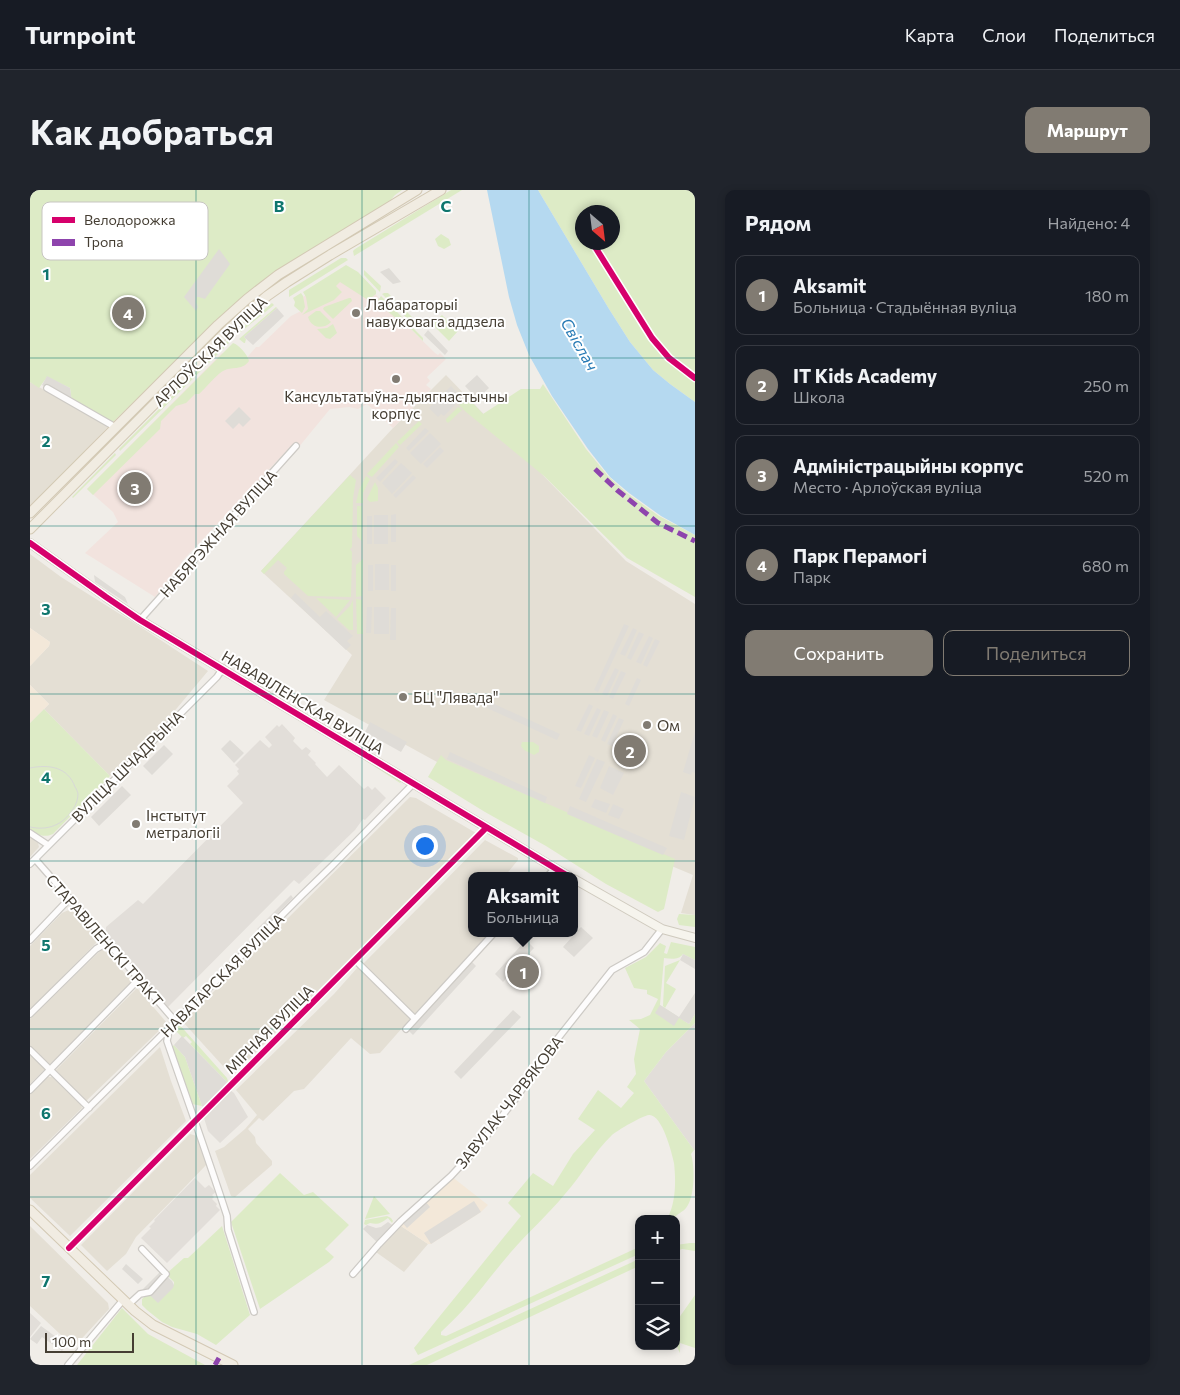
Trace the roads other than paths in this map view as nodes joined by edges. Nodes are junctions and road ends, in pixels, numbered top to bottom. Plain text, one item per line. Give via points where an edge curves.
1 (417, 190) edge
2 (440, 190) edge
3 (329, 243) junction
4 (330, 255) junction
5 (47, 388) dead end
6 (115, 427) junction
7 (296, 446) dead end
8 (30, 513) edge
9 (30, 529) edge
10 (30, 543) edge
11 (140, 620) junction
12 (223, 668) junction
13 (414, 783) junction
14 (486, 828) junction
15 (30, 832) edge
16 (48, 845) junction
17 (32, 861) edge
18 (555, 868) junction
19 (552, 872) edge
20 (562, 872) edge
21 (578, 881) edge
22 (70, 898) junction
23 (662, 929) junction
24 (490, 937) edge
25 (695, 938) edge
26 (30, 940) edge
27 (108, 942) junction
28 (355, 960) junction
29 (139, 979) junction
30 (30, 1014) edge
31 (415, 1019) junction
32 (175, 1021) junction
33 (169, 1028) junction
34 (406, 1029) dead end
35 (30, 1050) edge
36 (50, 1070) junction
37 (30, 1090) edge
38 (89, 1108) junction
39 (195, 1121) junction
40 (30, 1166) edge
41 (30, 1210) edge
42 (69, 1248) junction
43 (142, 1249) dead end
44 (353, 1274) dead end
45 (125, 1302) junction
46 (254, 1312) dead end
47 (217, 1361) edge
48 (68, 1365) edge
49 (233, 1365) edge

1 - 3 main road, АРЛОЎСКАЯ ВУЛІЦА
2 - 4 main road, АРЛОЎСКАЯ ВУЛІЦА
3 - 4 main road via 334,248
3 - 6 main road, АРЛОЎСКАЯ ВУЛІЦА via 247,299
4 - 9 main road, АРЛОЎСКАЯ ВУЛІЦА via 267,296 228,330
5 - 6 street
6 - 8 main road, АРЛОЎСКАЯ ВУЛІЦА
7 - 11 street, НАБЯРЭЖНАЯ ВУЛІЦА
10 - 11 street, НАВАВІЛЕНСКАЯ ВУЛІЦА
11 - 12 street, НАВАВІЛЕНСКАЯ ВУЛІЦА
12 - 13 street, НАВАВІЛЕНСКАЯ ВУЛІЦА
12 - 16 street, ВУЛІЦА ШЧАДРЫНА
13 - 14 street, НАВАВІЛЕНСКАЯ ВУЛІЦА
13 - 32 street, НАВАТАРСКАЯ ВУЛІЦА
14 - 18 street, НАВАВІЛЕНСКАЯ ВУЛІЦА
14 - 28 street, МІРНАЯ ВУЛІЦА
15 - 16 street
16 - 17 street, ВУЛІЦА ШЧАДРЫНА
17 - 22 street, СТАРАВІЛЕНСКІ ТРАКТ
18 - 19 street
18 - 20 street, НАВАВІЛЕНСКАЯ ВУЛІЦА
21 - 23 street
22 - 26 street
22 - 27 street, СТАРАВІЛЕНСКІ ТРАКТ
23 - 25 street
23 - 44 street, ЗАВУЛАК ЧАРВЯКОВА via 644,952 612,970 477,1148 401,1221
24 - 31 street
27 - 29 street, СТАРАВІЛЕНСКІ ТРАКТ
27 - 30 street via 96,949
28 - 31 street
28 - 39 street, МІРНАЯ ВУЛІЦА
29 - 32 street, СТАРАВІЛЕНСКІ ТРАКТ
29 - 36 street
31 - 34 street
32 - 33 street, НАВАТАРСКАЯ ВУЛІЦА
33 - 38 street, НАВАТАРСКАЯ ВУЛІЦА
33 - 39 street via 167,1041
35 - 36 street
36 - 37 street
36 - 38 street
38 - 40 street, НАВАТАРСКАЯ ВУЛІЦА
39 - 42 street, МІРНАЯ ВУЛІЦА
39 - 46 street via 227,1216 228,1230
41 - 42 main road
42 - 45 main road
43 - 45 street via 166,1274 150,1292
45 - 47 main road via 153,1325
45 - 48 street
47 - 49 main road

